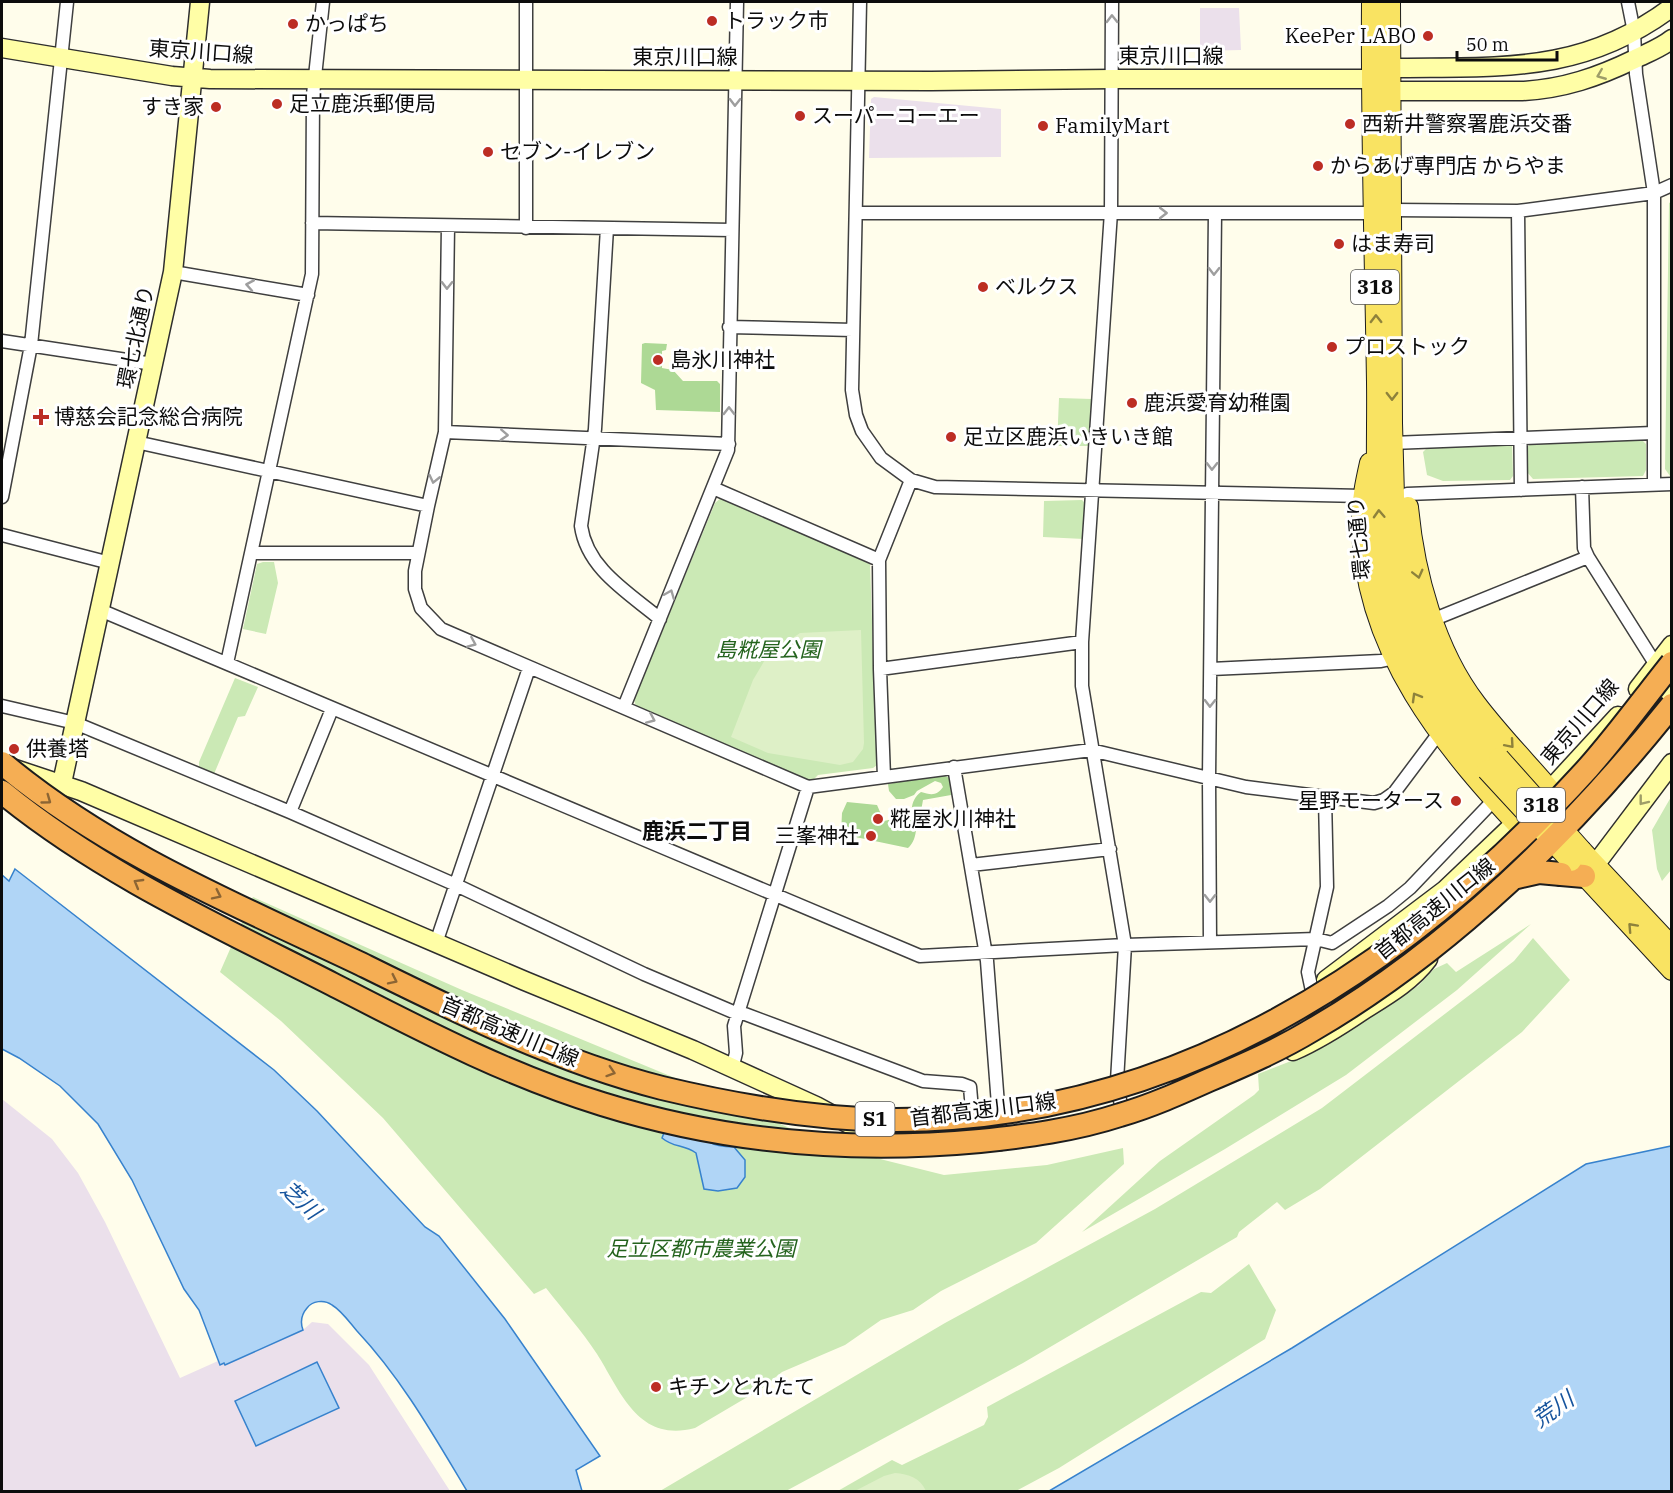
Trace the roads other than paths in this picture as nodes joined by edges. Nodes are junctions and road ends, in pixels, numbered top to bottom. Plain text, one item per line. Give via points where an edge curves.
1 (67, 2) edge
2 (200, 2) edge
3 (323, 2) edge
4 (526, 2) edge
5 (737, 2) edge
6 (860, 2) edge
7 (1112, 2) edge
8 (1372, 2) edge
9 (1390, 2) edge
10 (1628, 2) edge
11 (1671, 7) edge
12 (1634, 32) junction
13 (1671, 39) edge
14 (2, 48) edge
15 (61, 58) junction
16 (1635, 59) junction
17 (1390, 68) junction
18 (193, 78) junction
19 (1113, 79) junction
20 (314, 80) junction
21 (526, 80) junction
22 (736, 80) junction
23 (1371, 80) junction
24 (857, 81) junction
25 (1390, 91) junction
26 (1671, 185) edge
27 (1654, 193) junction
28 (1518, 211) junction
29 (1111, 212) junction
30 (1383, 212) junction
31 (856, 213) junction
32 (1215, 213) junction
33 (312, 223) junction
34 (448, 226) junction
35 (526, 228) junction
36 (607, 228) junction
37 (732, 230) junction
38 (173, 272) junction
39 (308, 295) junction
40 (729, 327) junction
41 (853, 330) junction
42 (2, 341) edge
43 (31, 345) junction
44 (153, 364) junction
45 (1378, 423) junction
46 (445, 432) junction
47 (1653, 432) junction
48 (1520, 438) junction
49 (593, 439) junction
50 (136, 442) junction
51 (729, 444) junction
52 (1393, 449) junction
53 (270, 471) junction
54 (911, 480) junction
55 (1671, 484) edge
56 (1654, 485) junction
57 (1582, 487) junction
58 (712, 488) junction
59 (1093, 489) junction
60 (1521, 490) junction
61 (1212, 494) junction
62 (1407, 494) junction
63 (1364, 496) junction
64 (2, 497) edge
65 (428, 506) junction
66 (2, 535) edge
67 (251, 553) junction
68 (418, 553) junction
69 (1588, 557) junction
70 (879, 561) junction
71 (110, 563) junction
72 (100, 610) junction
73 (660, 619) junction
74 (1432, 620) junction
75 (1082, 642) junction
76 (1671, 645) edge
77 (1395, 658) junction
78 (227, 663) junction
79 (1664, 664) edge
80 (529, 668) junction
81 (880, 669) junction
82 (1211, 669) junction
83 (1671, 685) edge
84 (1671, 705) edge
85 (2, 706) edge
86 (624, 707) junction
87 (332, 709) junction
88 (75, 723) junction
89 (1439, 733) junction
90 (1091, 750) junction
91 (1671, 763) edge
92 (2, 764) edge
93 (1493, 764) junction
94 (954, 767) junction
95 (492, 776) junction
96 (884, 777) junction
97 (1209, 778) junction
98 (62, 783) junction
99 (808, 787) junction
100 (1550, 790) junction
101 (2, 792) edge
102 (1325, 798) junction
103 (1494, 800) junction
104 (1566, 809) junction
105 (290, 812) junction
106 (1515, 822) junction
107 (1532, 840) junction
108 (1110, 849) junction
109 (971, 865) junction
110 (1583, 869) junction
111 (456, 885) junction
112 (774, 894) junction
113 (164, 898) junction
114 (1452, 924) junction
115 (1316, 939) junction
116 (1210, 942) junction
117 (435, 943) junction
118 (1125, 945) junction
119 (1671, 947) edge
120 (986, 953) junction
121 (1671, 970) edge
122 (1312, 991) junction
123 (738, 1014) junction
124 (732, 1069) junction
125 (1117, 1081) junction
126 (816, 1106) junction
127 (999, 1107) junction
128 (972, 1110) junction
129 (1076, 1113) junction
130 (1123, 1120) junction
131 (1001, 1146) junction

1 - 15 street
2 - 18 street, 環七北通り
3 - 20 street
4 - 21 street
5 - 22 street
6 - 24 street
19 -> 7 street
8 - 23 main road, 環七通り / 318
9 - 17 main road, 環七通り / 318
10 - 12 street
11 - 12 street
12 - 16 street
12 - 17 street via 1588,52 1541,63
13 - 16 street
14 - 15 street, 東京川口線
15 - 18 street, 東京川口線
15 - 43 street
16 -> 25 street via 1590,79 1541,90
16 - 27 street
17 - 23 street
17 - 25 main road, 環七通り / 318
18 - 20 street, 東京川口線
18 - 38 street, 環七北通り
19 - 23 street, 東京川口線
19 - 24 street, 東京川口線
19 - 29 street
20 - 21 street, 東京川口線
20 - 33 street
21 - 22 street, 東京川口線
21 - 35 street
22 - 24 street, 東京川口線
22 -> 37 street
23 - 25 street, 東京川口線
23 - 30 main road, 環七通り / 318
24 - 31 street
25 - 30 main road, 環七通り / 318
26 - 27 street
27 - 28 street
27 - 47 street
28 - 30 street
28 - 48 street
29 - 31 street
29 -> 32 street
29 - 59 street
30 - 32 street
45 -> 30 main road, 環七通り / 318
30 -> 52 main road, 環七通り / 318
31 - 41 street
32 -> 61 street
33 - 34 street
33 - 39 street
34 - 35 street
34 -> 46 street
35 - 36 street
36 - 37 street
36 - 49 street
37 - 40 street
39 -> 38 street
38 - 44 street, 環七北通り
39 - 53 street
40 - 41 street
51 -> 40 street
41 - 54 street via 852,390 862,431 881,458
42 - 43 street
43 - 44 street
43 - 64 street
44 - 50 street, 環七北通り
45 - 63 main road, 318
93 -> 45 main road, 環七通り / 318 via 1451,727 1432,698 1391,603 1381,540
46 -> 49 street
46 -> 65 street
47 - 48 street
47 - 56 street
48 - 52 street
48 - 60 street
49 - 51 street
49 - 73 street via 581,526 584,542 602,571
50 - 53 street
50 - 71 street, 環七北通り
51 - 58 street
52 - 62 main road, 318
52 - 93 main road, 環七通り / 318 via 1400,572 1413,619 1446,689
53 - 65 street
53 - 67 street
54 - 59 street via 949,488
54 - 70 street
55 - 56 street
56 - 57 street
57 - 60 street
57 - 69 street via 1584,548
58 - 70 street
73 -> 58 street
59 - 61 street
59 - 75 street
60 - 62 street
61 - 63 street
61 - 82 street
62 -> 74 main road, 318 via 1417,569
63 - 77 main road, 318 via 1366,572
65 - 68 street
66 - 71 street
67 - 68 street
67 - 78 street
68 -> 80 street via 415,589 421,608 431,620 453,635
69 - 74 street
69 - 79 street
70 - 81 street
71 - 72 street, 環七北通り
72 - 78 street
72 - 88 street, 環七北通り
73 - 86 street
74 -> 100 main road, 318 via 1475,703
75 - 81 street
75 - 90 street via 1082,686
76 - 79 street, 東京川口線
77 - 82 street via 1381,662
89 -> 77 main road, 318
78 - 87 street
92 -> 79 highway, 首都高速川口線 / S1, bridge via 69,815 152,863 466,1016 536,1046 657,1086 755,1107 832,1117 923,1119 1033,1107 1124,1085 1233,1044 1307,1004 1390,949 1503,853 1587,768
79 - 100 street, 東京川口線
80 - 86 street
80 - 95 street
81 - 96 street
82 -> 97 street
83 - 104 street
84 - 113 highway, 首都高速川口線 / S1, bridge via 1547,846 1455,929 1338,1015 1282,1047 1158,1102 1091,1124 1014,1137 910,1146 819,1144 704,1131 628,1112 564,1092 458,1048
85 - 88 street
86 -> 99 street
87 - 95 street
87 - 105 street
88 - 98 street, 環七北通り
88 - 105 street
89 - 102 street via 1394,794 1384,800 1368,803
89 - 103 main road, 318
90 - 94 street
90 - 97 street
90 - 108 street
91 -> 110 street
92 - 98 street
93 - 110 main road, 環七通り / 318, bridge
94 - 96 street
94 - 109 street
95 - 111 street
95 - 112 street
96 - 99 street
97 - 102 street via 1246,788
97 -> 116 street
98 - 117 street
99 - 112 street
100 - 104 main road, 318
100 - 106 street, 東京川口線
113 -> 101 highway, 首都高速川口線 / S1, bridge via 86,854
102 - 115 street via 1327,887
103 - 106 main road, 318
103 - 115 street via 1388,906 1332,943
104 - 107 street
105 - 111 street
106 - 107 main road, 318
106 - 122 street, 東京川口線 via 1445,890
107 - 114 street
108 - 109 street
108 - 118 street
109 - 120 street
110 - 119 main road, 環七通り / 318
121 -> 110 main road, 環七通り / 318
110 - 129 highway, bridge via 1539,872 1500,883 1370,979 1263,1043 1156,1089
111 - 117 street
111 - 123 street
112 - 120 street via 920,956
112 - 123 street
113 - 129 highway, bridge via 244,927 447,1029 523,1062 679,1112 758,1127 883,1135 1014,1125
114 - 129 highway via 1414,955 1304,1029 1147,1100 1105,1113
114 - 130 street via 1420,970 1406,983 1316,1041 1188,1098
115 - 116 street
115 - 122 street via 1308,972
116 - 118 street
117 - 124 street
118 - 120 street
118 - 125 street
120 - 127 street
122 - 125 street, 東京川口線 via 1243,1030
123 - 124 street
123 - 128 street via 924,1081 970,1087
124 - 126 street
125 - 127 street, 東京川口線
125 - 130 street
126 - 128 street, 東京川口線 via 885,1116
126 - 131 street via 853,1126 907,1140
127 - 128 street, 東京川口線
127 - 131 street
130 - 131 street via 1046,1140

